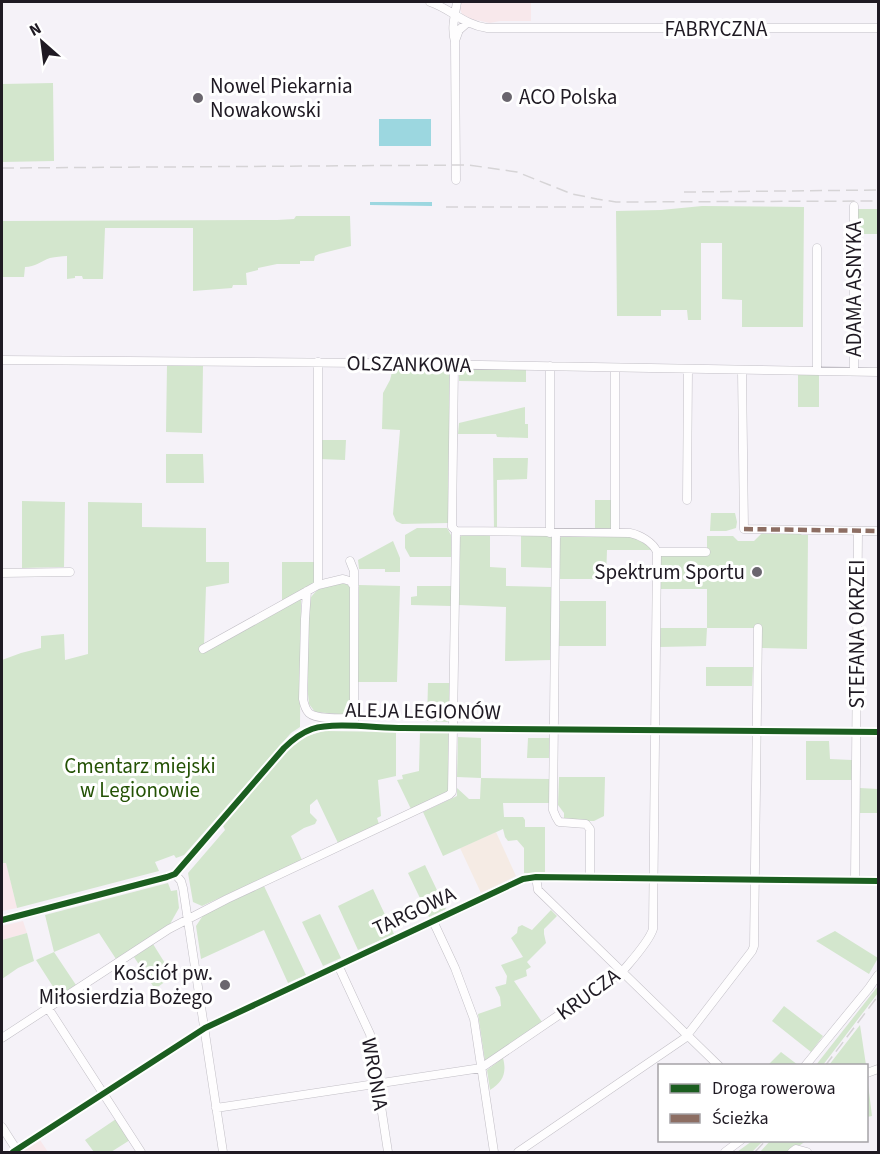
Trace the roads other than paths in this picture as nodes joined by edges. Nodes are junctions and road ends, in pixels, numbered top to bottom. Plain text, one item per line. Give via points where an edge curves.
1 (430, 2) edge
2 (457, 2) edge
3 (454, 14) junction
4 (468, 23) junction
5 (879, 28) edge
6 (455, 42) junction
7 (456, 180) dead end
8 (854, 206) dead end
9 (818, 248) dead end
10 (2, 360) edge
11 (318, 362) junction
12 (454, 364) junction
13 (550, 366) junction
14 (615, 368) junction
15 (687, 369) junction
16 (742, 370) junction
17 (817, 371) junction
18 (854, 372) junction
19 (879, 372) edge
20 (687, 500) dead end
21 (456, 531) junction
22 (858, 531) junction
23 (879, 531) edge
24 (615, 532) junction
25 (553, 533) junction
26 (657, 552) junction
27 (706, 552) dead end
28 (350, 561) dead end
29 (70, 572) dead end
30 (2, 573) edge
31 (318, 585) junction
32 (354, 586) junction
33 (307, 591) junction
34 (758, 628) dead end
35 (203, 649) dead end
36 (354, 722) junction
37 (454, 728) junction
38 (554, 729) junction
39 (655, 730) junction
40 (756, 730) junction
41 (856, 732) junction
42 (879, 732) edge
43 (175, 874) junction
44 (536, 877) junction
45 (590, 878) junction
46 (654, 878) junction
47 (754, 880) junction
48 (855, 881) junction
49 (879, 881) edge
50 (2, 920) edge
51 (188, 920) junction
52 (433, 921) junction
53 (338, 965) junction
54 (622, 972) junction
55 (879, 975) edge
56 (48, 1008) junction
57 (205, 1028) junction
58 (688, 1035) junction
59 (2, 1038) edge
60 (718, 1064) edge
61 (806, 1064) edge
62 (481, 1068) junction
63 (378, 1083) junction
64 (104, 1094) junction
65 (216, 1108) junction
66 (2, 1127) edge
67 (16, 1152) edge
68 (141, 1152) edge
69 (223, 1152) edge
70 (388, 1152) edge
71 (494, 1152) edge
72 (518, 1152) edge
73 (792, 1152) edge
74 (807, 1152) edge

1 - 3 street
2 - 3 street
3 - 4 street
3 - 6 street
4 - 5 street, FABRYCZNA via 487,28
4 - 6 street via 459,30
6 - 7 street
8 - 18 street, ADAMA ASNYKA
9 - 17 street
10 - 11 street, OLSZANKOWA
11 - 12 street, OLSZANKOWA
11 - 31 street
12 - 13 street, OLSZANKOWA
12 - 21 street via 452,526
13 - 14 street, OLSZANKOWA
13 - 25 street
14 - 15 street, OLSZANKOWA
14 - 24 street
15 - 16 street, OLSZANKOWA
15 - 20 street
16 - 17 street, OLSZANKOWA
16 - 22 street via 744,529
17 - 18 street, OLSZANKOWA
18 - 19 street, OLSZANKOWA
21 - 25 street
21 - 37 street
22 - 23 street
22 - 41 street, STEFANA OKRZEI
24 - 25 street
24 - 26 street via 634,534
25 - 38 street
26 - 27 street
26 - 39 street, KRUCZA
28 - 32 street
29 - 30 street
31 - 32 street via 343,579
31 - 33 street
32 - 36 street
33 - 35 street
33 - 36 street via 304,705 316,717
34 - 40 street
36 - 37 street, ALEJA LEGIONÓW
36 - 43 street, ALEJA LEGIONÓW via 315,728 293,740
37 - 38 street, ALEJA LEGIONÓW
37 - 51 street via 453,788 449,795
38 - 39 street, ALEJA LEGIONÓW
38 - 45 street via 554,814 563,823 589,826
39 - 40 street, ALEJA LEGIONÓW
39 - 46 street, KRUCZA
40 - 41 street, ALEJA LEGIONÓW
40 - 47 street
41 - 42 street, ALEJA LEGIONÓW
41 - 48 street, STEFANA OKRZEI
43 - 50 street
43 - 51 street via 183,886
44 - 45 street, TARGOWA
44 - 52 street, TARGOWA via 523,879
44 - 54 street via 538,890
45 - 46 street, TARGOWA
46 - 47 street, TARGOWA
46 - 54 street, KRUCZA via 652,933
47 - 48 street, TARGOWA
47 - 58 street via 753,951
48 - 49 street, TARGOWA
51 - 56 street
51 - 57 street
52 - 53 street, TARGOWA
52 - 62 street via 473,1015
53 - 57 street, TARGOWA
53 - 63 street, WRONIA via 370,1034
54 - 58 street
54 - 62 street, KRUCZA
55 - 61 street
56 - 59 street
56 - 64 street
57 - 64 street, TARGOWA
57 - 65 street
58 - 60 street
58 - 72 street
62 - 63 street, KRUCZA
62 - 71 street
63 - 65 street, KRUCZA
63 - 70 street, WRONIA
64 - 67 street, TARGOWA
64 - 68 street
65 - 69 street
66 - 67 street
73 - 74 street

